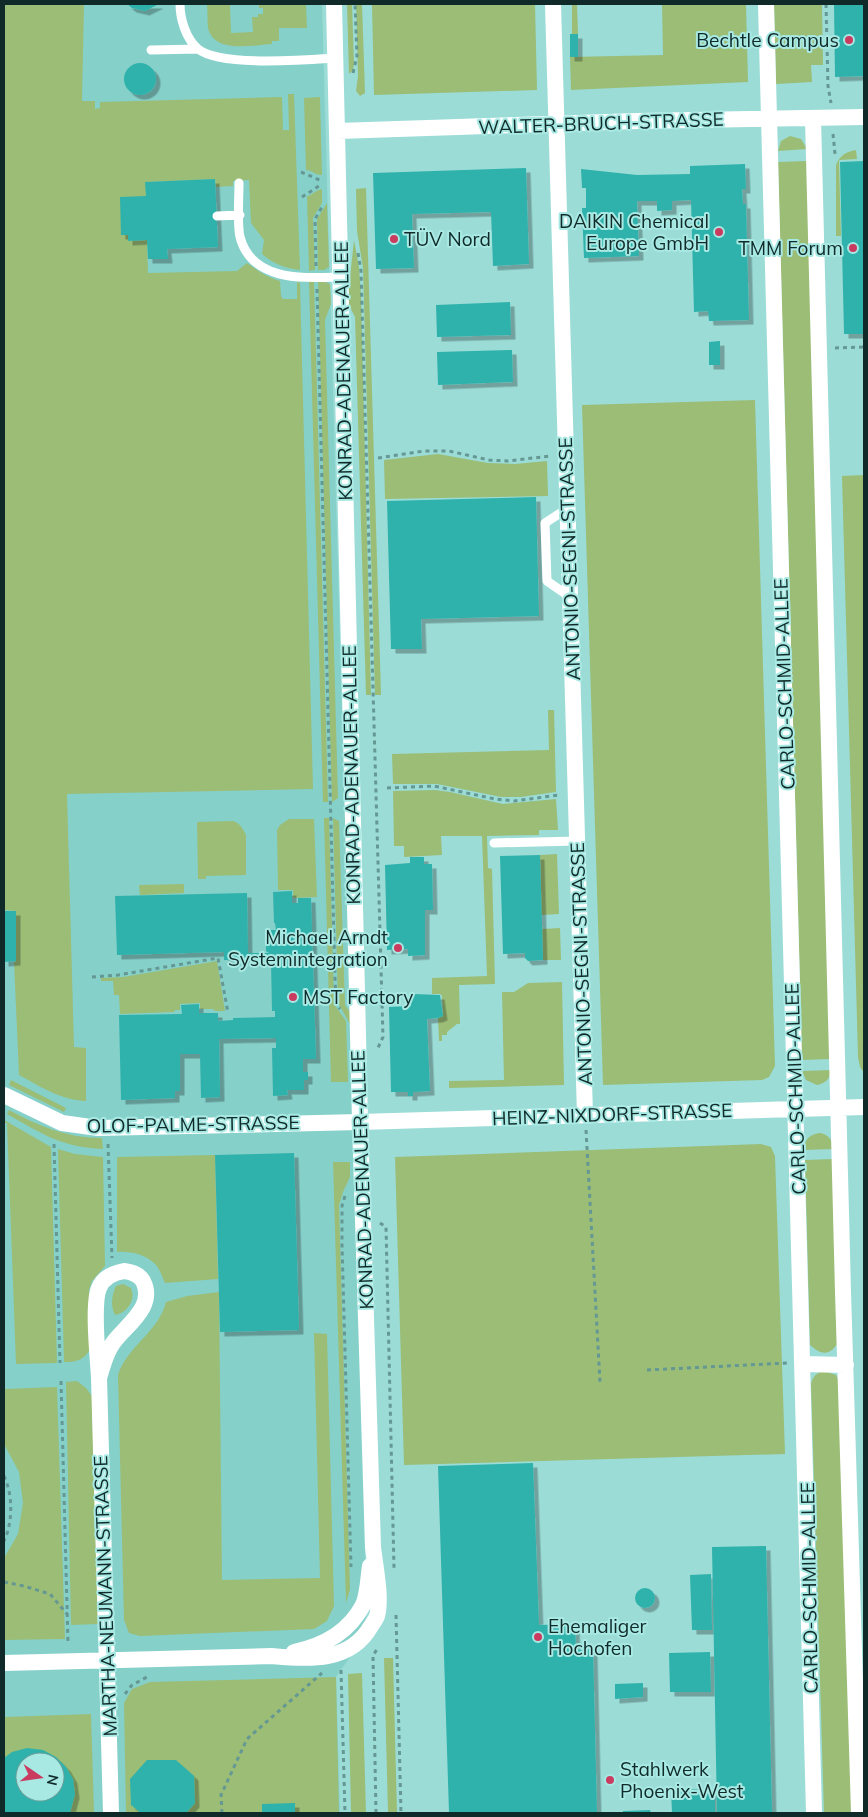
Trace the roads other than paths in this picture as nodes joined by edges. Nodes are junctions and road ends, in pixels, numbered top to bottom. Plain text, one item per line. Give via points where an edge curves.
1 (180, 4) edge
2 (334, 4) edge
3 (553, 4) edge
4 (766, 4) edge
5 (198, 49) junction
6 (151, 50) dead end
7 (335, 58) junction
8 (864, 117) edge
9 (769, 119) junction
10 (813, 119) junction
11 (556, 125) junction
12 (338, 131) junction
13 (239, 183) dead end
14 (240, 215) junction
15 (217, 216) dead end
16 (339, 277) junction
17 (568, 508) junction
18 (570, 597) junction
19 (577, 841) junction
20 (494, 843) dead end
21 (4, 1096) edge
22 (864, 1107) edge
23 (839, 1108) junction
24 (796, 1109) junction
25 (585, 1114) junction
26 (360, 1122) junction
27 (803, 1364) junction
28 (846, 1365) junction
29 (99, 1378) junction
30 (373, 1547) junction
31 (272, 1656) junction
32 (106, 1660) junction
33 (4, 1663) edge
34 (111, 1813) edge
35 (814, 1813) edge
36 (859, 1813) edge

1 - 5 lane via 186,33
2 - 7 street, KONRAD-ADENAUER-ALLEE
3 - 11 street, ANTONIO-SEGNI-STRASSE
4 - 9 street, CARLO-SCHMID-ALLEE
5 - 6 lane
5 - 7 lane via 215,57 248,61
7 - 12 street, KONRAD-ADENAUER-ALLEE
8 - 10 street, WALTER-BRUCH-STRASSE
9 - 10 street, WALTER-BRUCH-STRASSE
9 - 11 street, WALTER-BRUCH-STRASSE
9 - 24 street, CARLO-SCHMID-ALLEE
10 - 23 street
11 - 12 street, WALTER-BRUCH-STRASSE
11 - 17 street, ANTONIO-SEGNI-STRASSE
12 - 16 street, KONRAD-ADENAUER-ALLEE
13 - 14 lane
14 - 15 lane
14 - 16 lane via 240,236 246,250 260,265 291,277
16 - 26 street, KONRAD-ADENAUER-ALLEE
17 - 18 street, ANTONIO-SEGNI-STRASSE
17 - 18 lane via 545,523 547,581
18 - 19 street, ANTONIO-SEGNI-STRASSE
19 - 20 lane
19 - 25 street, ANTONIO-SEGNI-STRASSE
21 - 26 street, OLOF-PALME-STRASSE via 62,1122 108,1128
22 - 23 street, HEINZ-NIXDORF-STRASSE
23 - 24 street, HEINZ-NIXDORF-STRASSE
23 - 28 street
24 - 25 street, HEINZ-NIXDORF-STRASSE
24 - 27 street, CARLO-SCHMID-ALLEE
25 - 26 street, HEINZ-NIXDORF-STRASSE
26 - 30 street, KONRAD-ADENAUER-ALLEE
27 - 28 street
27 - 35 street, CARLO-SCHMID-ALLEE
28 - 36 street
29 - 29 street, MARTHA-NEUMANN-STRASSE via 108,1351 145,1303 146,1286 141,1278 129,1272 113,1273 99,1288 96,1303
29 - 32 street, MARTHA-NEUMANN-STRASSE
30 - 31 street, KONRAD-ADENAUER-ALLEE via 363,1604 349,1625 337,1636
30 - 31 street, KONRAD-ADENAUER-ALLEE via 377,1616 365,1637 350,1648 325,1657
31 - 32 street
32 - 33 street
32 - 34 street, MARTHA-NEUMANN-STRASSE

